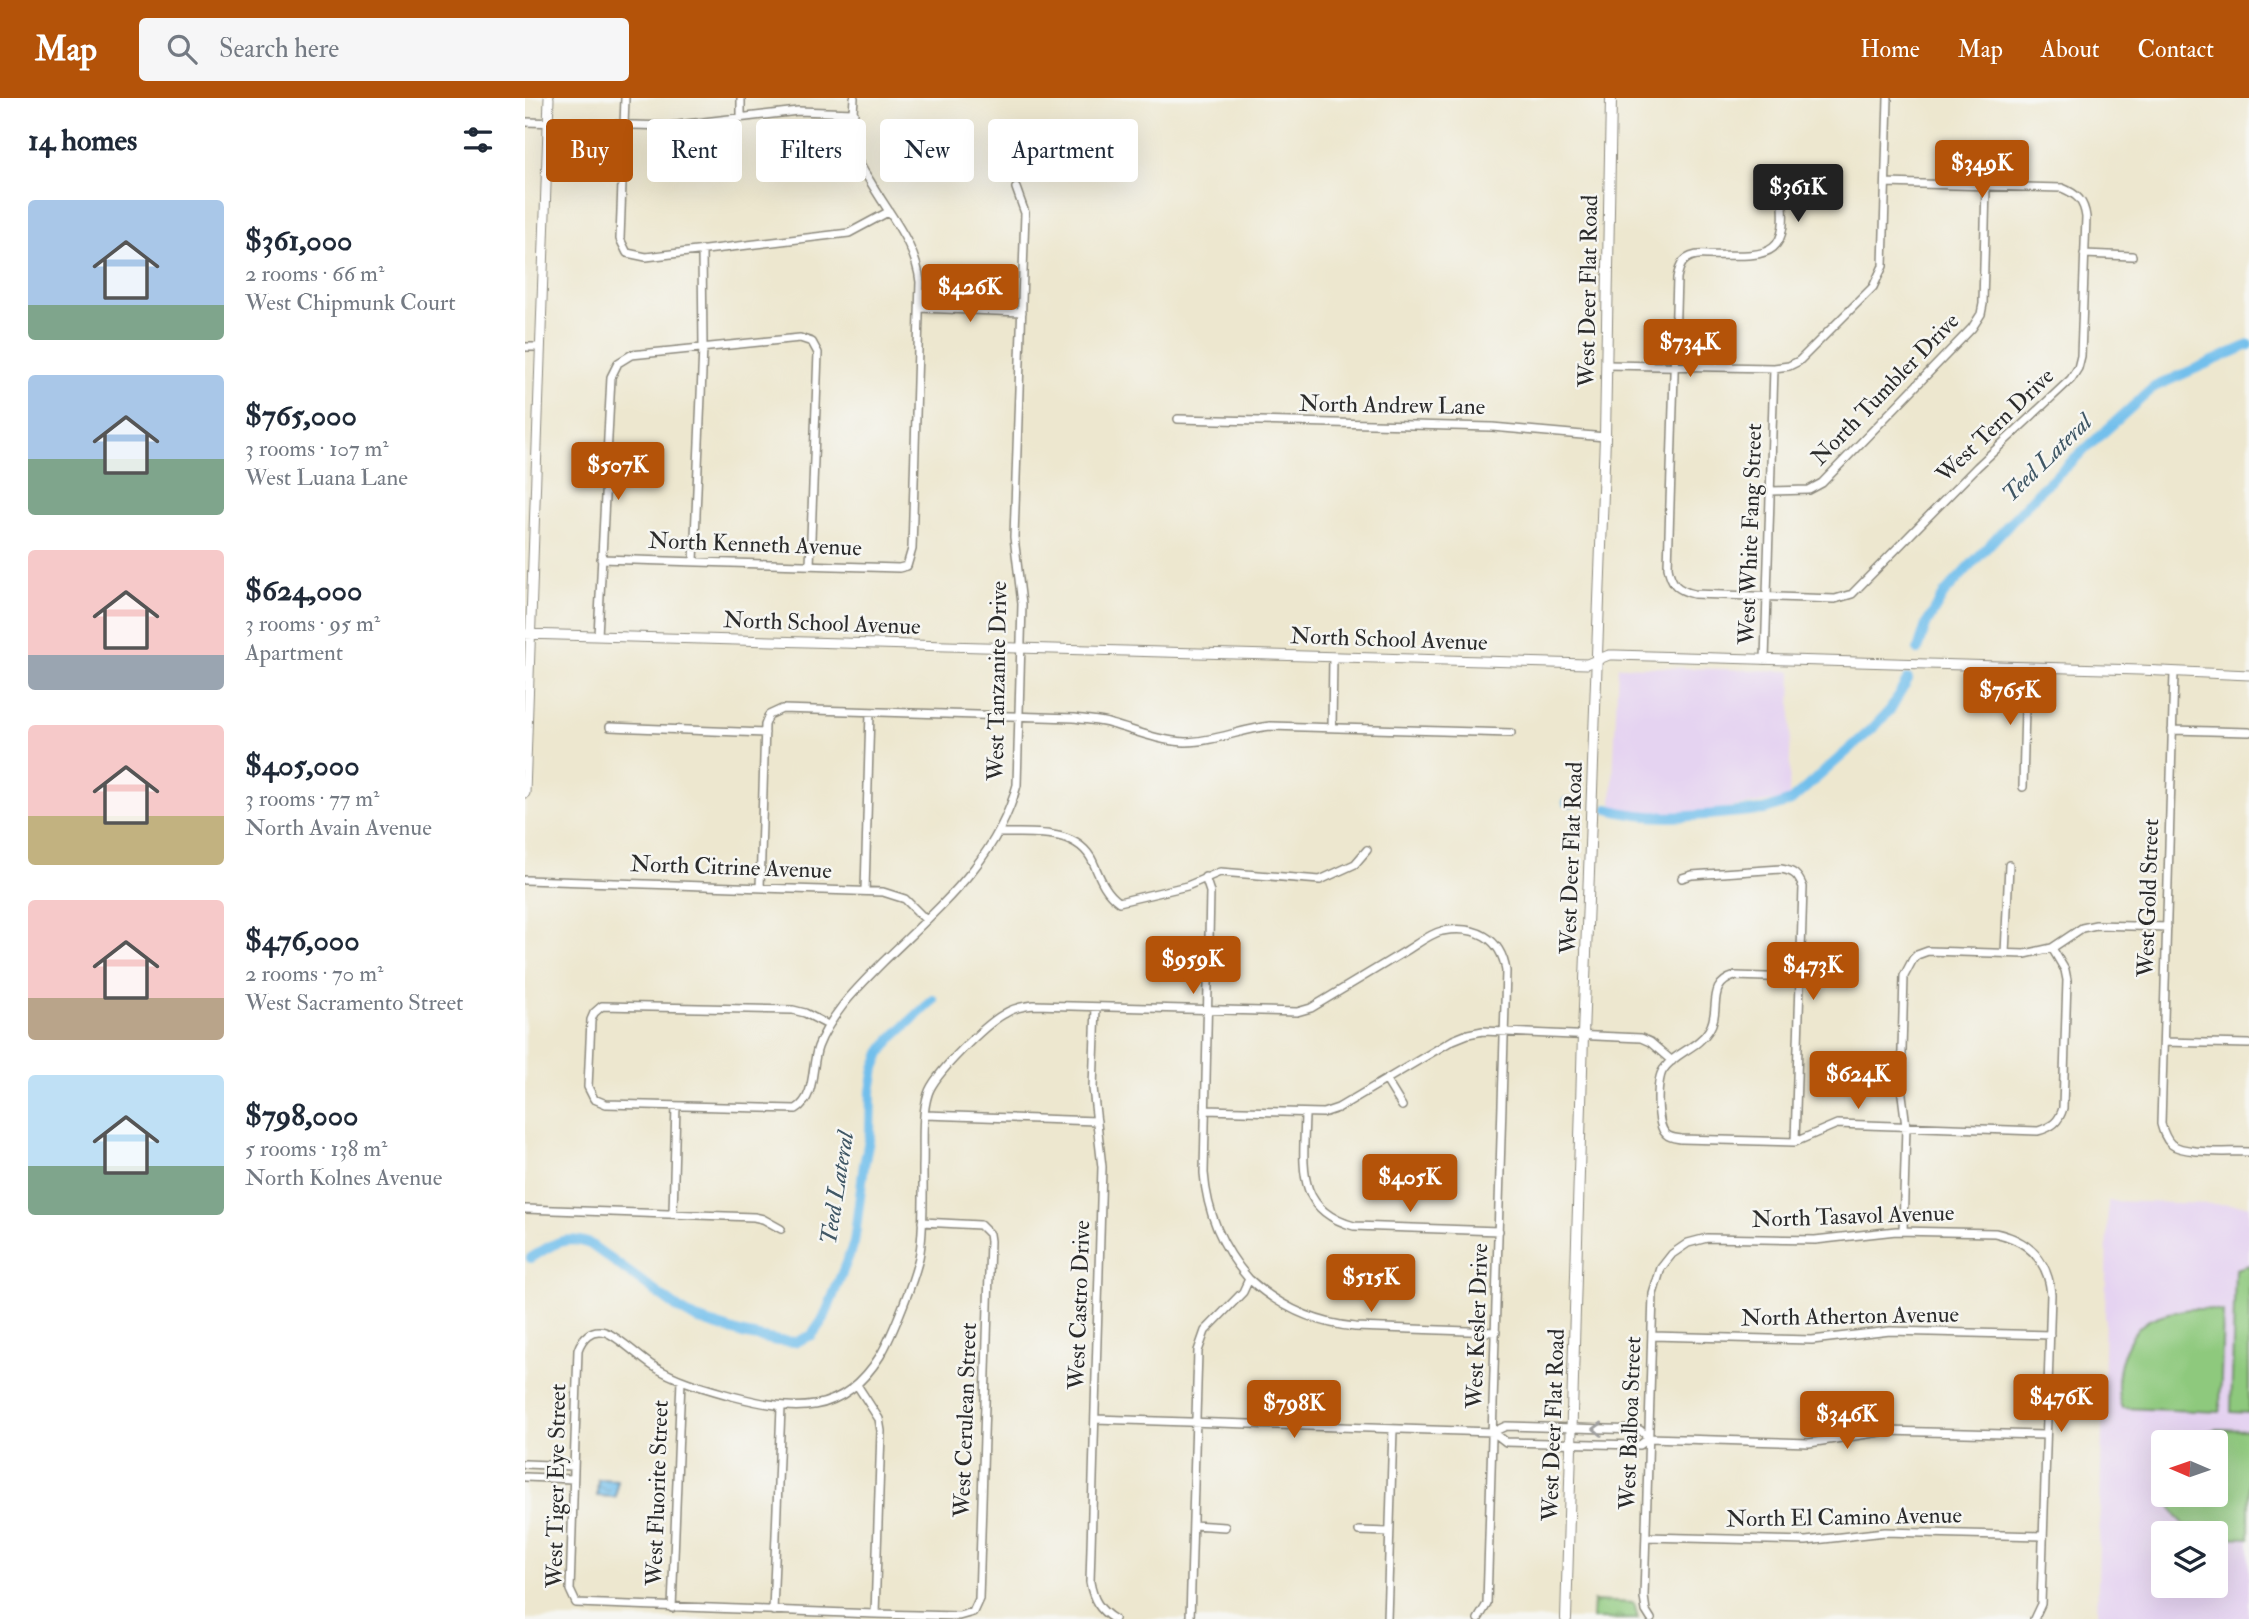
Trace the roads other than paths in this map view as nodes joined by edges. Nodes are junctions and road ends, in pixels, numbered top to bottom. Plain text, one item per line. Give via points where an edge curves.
1 (549, 98) edge
2 (625, 98) edge
3 (741, 98) edge
4 (854, 98) edge
5 (1611, 98) edge
6 (1888, 98) edge
7 (853, 113) junction
8 (741, 117) junction
9 (548, 119) edge
10 (624, 119) edge
11 (525, 122) edge
12 (546, 123) edge
13 (633, 125) edge
14 (546, 179) edge
15 (622, 182) edge
16 (1886, 183) junction
17 (1986, 186) junction
18 (1781, 187) dead end
19 (1016, 188) dead end
20 (888, 212) junction
21 (702, 250) junction
22 (2084, 254) junction
23 (2132, 256) dead end
24 (920, 308) junction
25 (1021, 312) junction
26 (525, 347) edge
27 (540, 347) junction
28 (703, 348) junction
29 (1606, 365) junction
30 (1674, 365) junction
31 (1774, 368) junction
32 (1178, 419) dead end
33 (1605, 437) junction
34 (1770, 491) junction
35 (601, 559) junction
36 (694, 561) junction
37 (810, 565) junction
38 (1767, 597) junction
39 (528, 634) edge
40 (598, 636) junction
41 (1021, 648) junction
42 (1333, 657) junction
43 (1598, 659) junction
44 (1765, 660) junction
45 (2026, 667) junction
46 (2174, 673) junction
47 (2249, 676) edge
48 (870, 712) junction
49 (1018, 716) junction
50 (610, 727) dead end
51 (1332, 728) junction
52 (2172, 730) junction
53 (2249, 732) edge
54 (765, 733) junction
55 (1511, 733) dead end
56 (2023, 787) dead end
57 (525, 793) edge
58 (999, 833) junction
59 (1367, 850) dead end
60 (2009, 865) dead end
61 (1205, 877) junction
62 (1682, 878) dead end
63 (525, 880) edge
64 (760, 888) junction
65 (865, 891) junction
66 (926, 920) junction
67 (2167, 927) junction
68 (2052, 948) junction
69 (2005, 954) junction
70 (1800, 978) junction
71 (1096, 1007) junction
72 (1208, 1010) junction
73 (828, 1025) junction
74 (1504, 1032) junction
75 (1583, 1035) junction
76 (2164, 1042) junction
77 (2249, 1044) edge
78 (1672, 1061) junction
79 (1387, 1080) junction
80 (676, 1106) junction
81 (1402, 1107) dead end
82 (1205, 1110) junction
83 (1305, 1114) junction
84 (925, 1115) junction
85 (1097, 1121) junction
86 (1906, 1126) junction
87 (1795, 1142) junction
88 (2249, 1152) edge
89 (525, 1209) edge
90 (673, 1213) junction
91 (922, 1223) junction
92 (781, 1229) dead end
93 (1499, 1231) junction
94 (1903, 1231) junction
95 (1672, 1254) joint
96 (1249, 1279) junction
97 (1496, 1332) junction
98 (2050, 1335) junction
99 (1652, 1336) junction
100 (681, 1380) junction
101 (857, 1385) junction
102 (781, 1408) junction
103 (1095, 1419) junction
104 (1195, 1423) junction
105 (1571, 1428) junction
106 (1393, 1429) junction
107 (1493, 1432) junction
108 (2046, 1436) junction
109 (1649, 1438) junction
110 (1571, 1444) junction
111 (525, 1464) edge
112 (574, 1466) junction
113 (525, 1477) edge
114 (573, 1479) junction
115 (1193, 1525) junction
116 (1225, 1527) dead end
117 (1359, 1531) dead end
118 (1389, 1532) junction
119 (2043, 1536) junction
120 (1646, 1537) junction
121 (672, 1608) junction
122 (773, 1611) junction
123 (875, 1614) junction
124 (1114, 1619) edge
125 (1190, 1619) edge
126 (1387, 1619) edge
127 (1478, 1619) edge
128 (1566, 1619) edge
129 (1651, 1619) edge
130 (2034, 1619) edge

1 - 9 street
2 - 10 street
3 - 8 street
4 - 7 street
5 - 29 main road, West Deer Flat Road
6 - 16 street
7 - 8 street via 798,111
7 - 20 street via 855,152
8 - 13 street via 669,126
11 - 12 street
14 - 27 street
15 - 21 street via 620,239 627,253 646,257
16 - 17 street
16 - 31 street via 1880,276 1799,361
17 - 22 street, West Tern Drive via 2062,188 2075,193 2084,206
17 - 34 street, North Tumbler Drive via 1983,304 1972,328 1822,483 1809,490
18 - 30 street via 1783,230 1772,249 1755,256 1696,254 1683,262 1677,278
19 - 25 street, West Tanzanite Drive via 1025,213
20 - 21 street via 849,233
20 - 24 street via 918,265
21 - 28 street
22 - 23 street
22 - 38 street, West Tern Drive via 2081,356 2071,379 1852,594 1835,599
24 - 25 street
24 - 37 street, North Kenneth Avenue via 912,549 907,566
25 - 41 street, West Tanzanite Drive via 1014,537 1022,604
26 - 27 street
27 - 39 street
28 - 35 street via 631,355 618,363 611,377
28 - 36 street
28 - 37 street via 800,338 812,342 818,354
29 - 30 street
29 - 33 main road, West Deer Flat Road
30 - 31 street
30 - 38 street via 1668,567 1675,586 1694,594
31 - 34 street, West White Fang Street
32 - 33 street, North Andrew Lane via 1492,427
33 - 43 main road, West Deer Flat Road
34 - 38 street, West White Fang Street
35 - 36 street, North Kenneth Avenue
35 - 40 street
36 - 37 street, North Kenneth Avenue
38 - 44 street, West White Fang Street
39 - 40 street, North School Avenue
39 - 57 street
40 - 41 street, North School Avenue
41 - 42 street, North School Avenue
41 - 49 street, West Tanzanite Drive
42 - 43 street, North School Avenue via 1587,664
42 - 51 street
43 - 44 street, North School Avenue via 1609,655
43 - 75 main road, West Deer Flat Road
44 - 45 street, North School Avenue
45 - 46 street, North School Avenue
45 - 56 street
46 - 47 street, North School Avenue
46 - 52 street, West Gold Street
48 - 49 street
48 - 54 street via 782,709 769,715
48 - 65 street
49 - 51 street via 1108,723 1186,742 1270,726
49 - 58 street, West Tanzanite Drive via 1017,785
50 - 54 street
51 - 55 street
52 - 53 street
52 - 67 street, West Gold Street
54 - 64 street
58 - 61 street via 1071,839 1083,847 1107,893 1119,902 1187,886
58 - 66 street, West Tanzanite Drive via 971,874
59 - 61 street via 1355,864 1320,880 1230,871
60 - 69 street
61 - 72 street via 1210,892
62 - 70 street via 1781,869 1796,874 1803,887
63 - 64 street, North Citrine Avenue
64 - 65 street, North Citrine Avenue
65 - 66 street, North Citrine Avenue via 905,899
66 - 73 street, West Tanzanite Drive via 851,995
67 - 68 street via 2096,925 2082,928
67 - 76 street, West Gold Street
68 - 69 street
68 - 86 street via 2067,979 2060,1118 2052,1127 2038,1131
69 - 86 street via 1929,951 1913,959 1904,976 1901,1087
70 - 78 street via 1726,979 1719,985 1711,1026
70 - 87 street
71 - 72 street
71 - 84 street via 1034,1005 1002,1014 938,1075 928,1094
71 - 85 street, West Castro Drive via 1093,1088
72 - 74 street, West Kesler Drive via 1311,1008 1442,932 1469,931 1480,933 1499,948 1506,971
72 - 82 street
73 - 80 street, West Tanzanite Drive via 816,1056 809,1098 796,1109
73 - 80 street via 793,1010 607,1005 597,1009 591,1020 589,1087 594,1099 606,1104
74 - 75 street
74 - 79 street via 1468,1034 1453,1040
74 - 93 street, West Kesler Drive
75 - 78 street via 1641,1038
75 - 105 main road, West Deer Flat Road
76 - 77 street
76 - 88 street, West Gold Street via 2161,1124 2165,1136 2182,1149
78 - 87 street via 1660,1080 1659,1118 1665,1133 1673,1138
79 - 81 street
79 - 83 street via 1338,1108
80 - 90 street
82 - 83 street
82 - 96 street via 1204,1173 1209,1209 1221,1240
83 - 93 street via 1309,1195 1318,1208 1342,1223
84 - 85 street
84 - 91 street
85 - 103 street, West Castro Drive via 1103,1167
86 - 87 street via 1837,1124
86 - 94 street
89 - 90 street
90 - 92 street via 754,1217
91 - 101 street via 918,1261 885,1347
91 - 123 street, West Cerulean Street via 974,1223 985,1228 990,1241 979,1599 973,1612 959,1616
93 - 97 street, West Kesler Drive
94 - 95 street, North Tasavol Avenue via 1815,1240 1707,1238
94 - 98 street, North Tasavol Avenue via 1995,1233 2027,1245 2050,1282
95 - 99 street, West Balboa Street via 1655,1283
96 - 97 street via 1289,1309 1333,1324
96 - 104 street via 1243,1292 1205,1331 1198,1352
97 - 107 street, West Kesler Drive
98 - 99 street, North Atherton Avenue via 1890,1331 1812,1340
98 - 108 street
99 - 109 street, West Balboa Street
100 - 102 street
100 - 112 street, West Tiger Eye Street via 606,1332 588,1334 578,1350
100 - 121 street, West Fluorite Street
101 - 102 street via 817,1406
101 - 123 street via 879,1419 881,1431
102 - 122 street
103 - 104 street
103 - 124 street, West Castro Drive via 1090,1582 1097,1605
104 - 106 street
104 - 115 street
105 - 107 street via 1506,1426
109 -> 105 street via 1640,1430
105 - 110 main road, West Deer Flat Road
106 - 107 street
106 - 118 street
107 - 110 street via 1506,1442
107 - 127 street, West Kesler Drive via 1487,1604
108 - 109 street via 1887,1431 1809,1443
108 - 119 street
109 - 110 street via 1640,1445
109 - 120 street, West Balboa Street
110 - 128 main road, West Deer Flat Road
111 - 112 street
112 - 114 street, West Tiger Eye Street
113 - 114 street
114 - 121 street, West Tiger Eye Street via 573,1600 580,1605
115 - 116 street
115 - 125 street
117 - 118 street
118 - 126 street
119 - 120 street, North El Camino Avenue via 1885,1532 1806,1541
119 - 130 street via 2041,1604
120 - 129 street, West Balboa Street via 1644,1597
121 - 122 street
122 - 123 street

